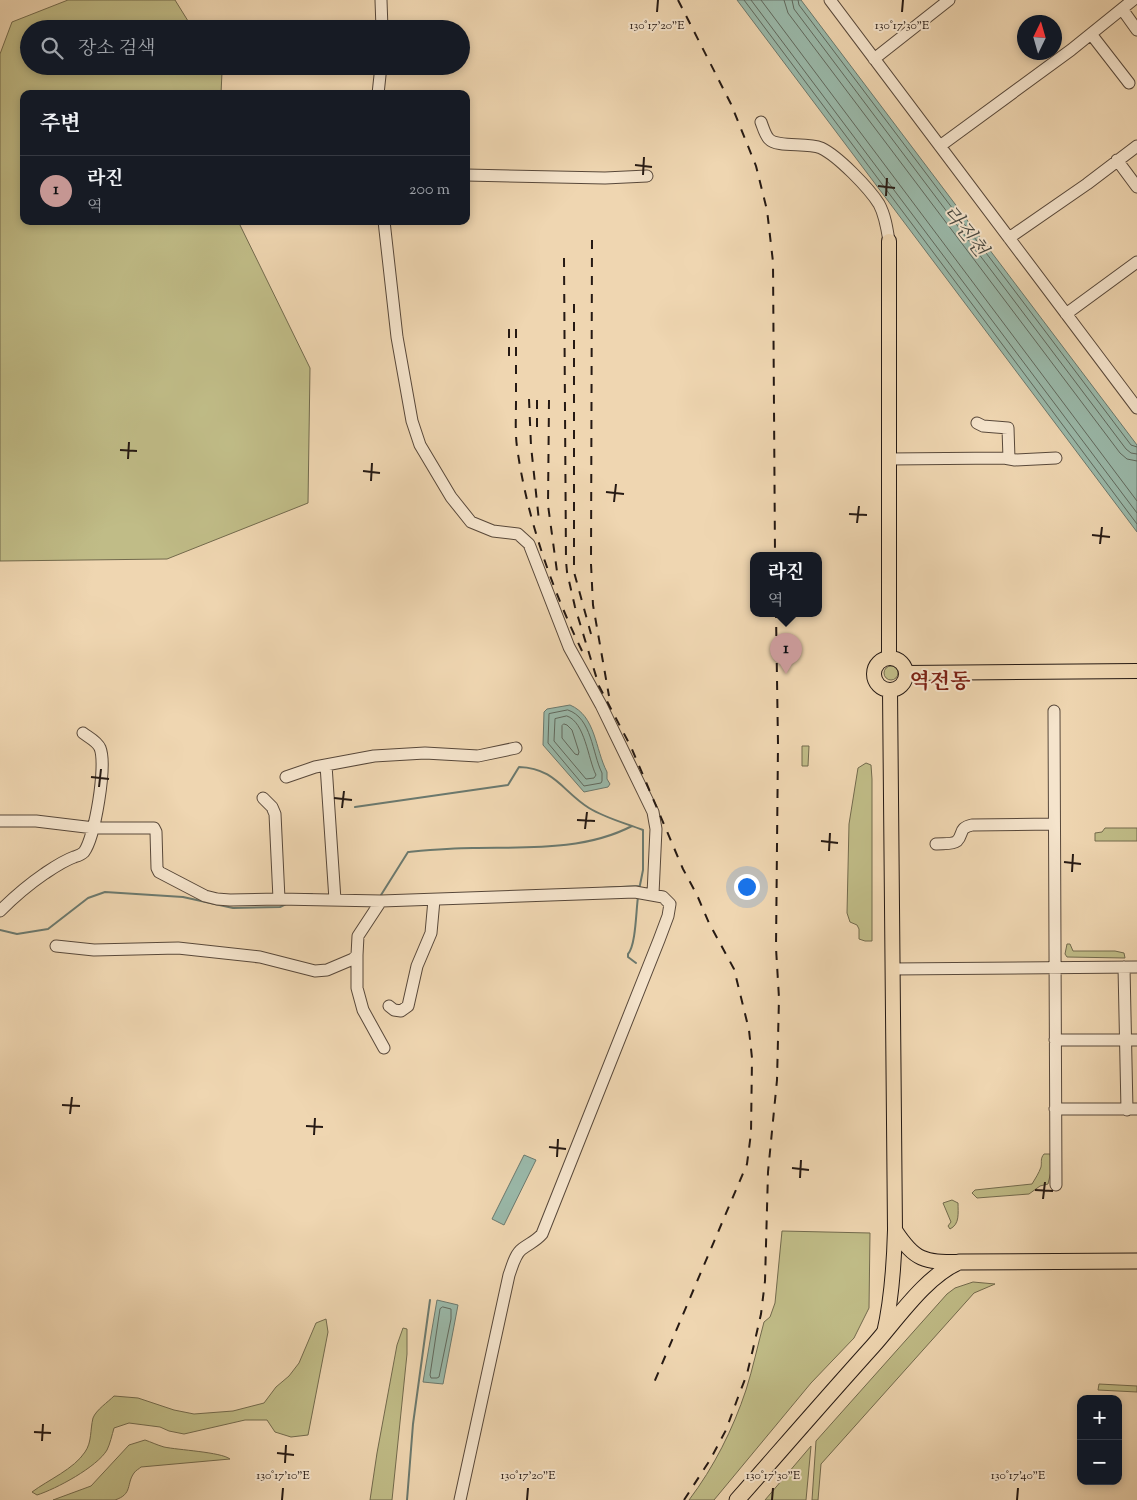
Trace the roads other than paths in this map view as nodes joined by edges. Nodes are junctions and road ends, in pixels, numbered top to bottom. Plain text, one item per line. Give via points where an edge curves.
1 (381, 0) edge
2 (830, 0) edge
3 (949, 0) edge
4 (1133, 0) edge
5 (1122, 9) junction
6 (382, 20) edge
7 (1137, 30) edge
8 (1091, 34) junction
9 (874, 59) junction
10 (380, 75) edge
11 (1129, 83) dead end
12 (378, 90) edge
13 (761, 122) dead end
14 (940, 146) junction
15 (1137, 146) edge
16 (1117, 160) junction
17 (470, 175) edge
18 (647, 176) dead end
19 (1137, 187) edge
20 (384, 225) edge
21 (1009, 238) junction
22 (889, 241) joint
23 (1137, 262) edge
24 (1066, 314) junction
25 (1137, 408) edge
26 (977, 424) dead end
27 (1056, 458) dead end
28 (889, 459) junction
29 (1009, 459) junction
30 (889, 658) junction
31 (1137, 671) edge
32 (906, 673) junction
33 (890, 690) junction
34 (1054, 711) dead end
35 (82, 733) dead end
36 (516, 748) dead end
37 (326, 765) junction
38 (286, 777) dead end
39 (263, 798) dead end
40 (0, 821) edge
41 (1054, 824) junction
42 (94, 828) junction
43 (936, 844) dead end
44 (653, 894) junction
45 (288, 899) junction
46 (336, 900) junction
47 (434, 900) junction
48 (381, 901) junction
49 (0, 911) edge
50 (56, 946) dead end
51 (357, 955) junction
52 (1055, 967) junction
53 (1124, 967) junction
54 (1137, 967) edge
55 (892, 968) junction
56 (389, 1006) dead end
57 (1055, 1040) junction
58 (1131, 1040) edge
59 (384, 1048) dead end
60 (1056, 1109) junction
61 (1132, 1110) edge
62 (1056, 1185) dead end
63 (895, 1230) junction
64 (959, 1262) junction
65 (1137, 1262) edge
66 (884, 1333) junction
67 (460, 1500) edge
68 (737, 1500) edge

1 - 6 street
2 - 9 street
3 - 9 street
4 - 5 street
5 - 7 street
5 - 8 street
8 - 11 street
8 - 14 street
9 - 14 street
10 - 12 street
13 - 22 street via 774,143 821,148 846,165 878,204
14 - 21 street
15 - 16 street
16 - 19 street
16 - 21 street
17 - 18 street
20 - 44 street via 397,337 418,440 451,497 471,522 518,534 529,544 569,647 653,812 656,838
21 - 24 street
22 - 28 main road
23 - 24 street
24 - 25 street
26 - 29 street via 1008,428
27 - 29 street
28 - 29 street
28 - 30 main road
30 - 32 main road via 900,662
30 - 33 main road via 878,663 874,674 879,685
31 - 32 main road
32 - 33 main road via 901,685
33 - 55 main road
34 - 41 street
35 - 42 street via 99,745 102,757
36 - 37 street via 478,756 396,754
37 - 38 street
37 - 46 street
39 - 45 street via 275,814
40 - 42 street via 36,821
41 - 43 street via 972,824 961,831 958,841
41 - 52 street
42 - 45 street via 154,828 159,872 205,896 230,900
42 - 49 street via 84,852 44,874
44 - 47 street via 578,893
44 - 67 street via 670,904 659,940 542,1234 522,1249 508,1274
45 - 46 street
46 - 48 street
47 - 48 street
47 - 56 street via 431,933 417,966 408,1006 401,1011
48 - 51 street via 358,936
50 - 51 street via 94,950 178,948 260,957 315,971 327,970
51 - 59 street via 357,988 363,1010
52 - 53 street
52 - 55 street
52 - 57 street
53 - 54 street
53 - 58 street
55 - 63 main road
57 - 58 street
57 - 60 street
58 - 61 street
60 - 61 street
60 - 62 street
63 - 64 main road via 907,1248 921,1258
63 - 66 main road via 893,1277
64 - 65 highway
64 - 66 highway via 937,1276
66 - 68 highway

